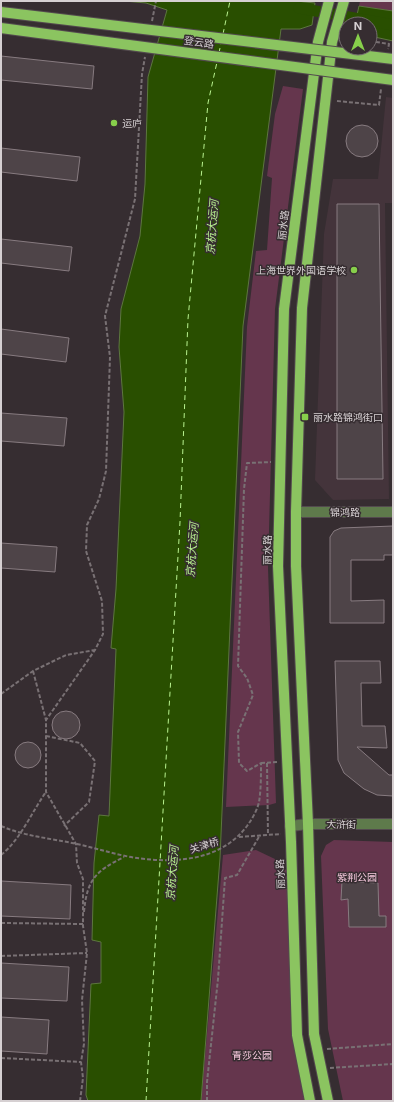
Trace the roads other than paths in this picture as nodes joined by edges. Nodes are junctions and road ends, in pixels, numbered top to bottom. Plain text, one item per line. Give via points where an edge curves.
1 (329, 1) edge
2 (344, 1) edge
3 (1, 12) edge
4 (1, 28) edge
5 (389, 59) edge
6 (388, 80) edge
7 (296, 512) junction
8 (393, 512) edge
9 (308, 824) junction
10 (393, 824) edge
11 (290, 826) junction
12 (310, 1101) edge
13 (328, 1101) edge

1 - 11 main road, 丽水路 via 318,42 284,309 278,566
2 - 7 main road via 332,42 302,308
3 - 5 main road, 登云路, bridge
4 - 6 main road, 登云路, bridge
7 - 8 street, 锦鸿路
7 - 9 main road via 296,566
9 - 10 street, 大浒街
9 - 11 street, 大浒街
9 - 13 main road via 314,1034
11 - 12 main road, 丽水路 via 297,1035

